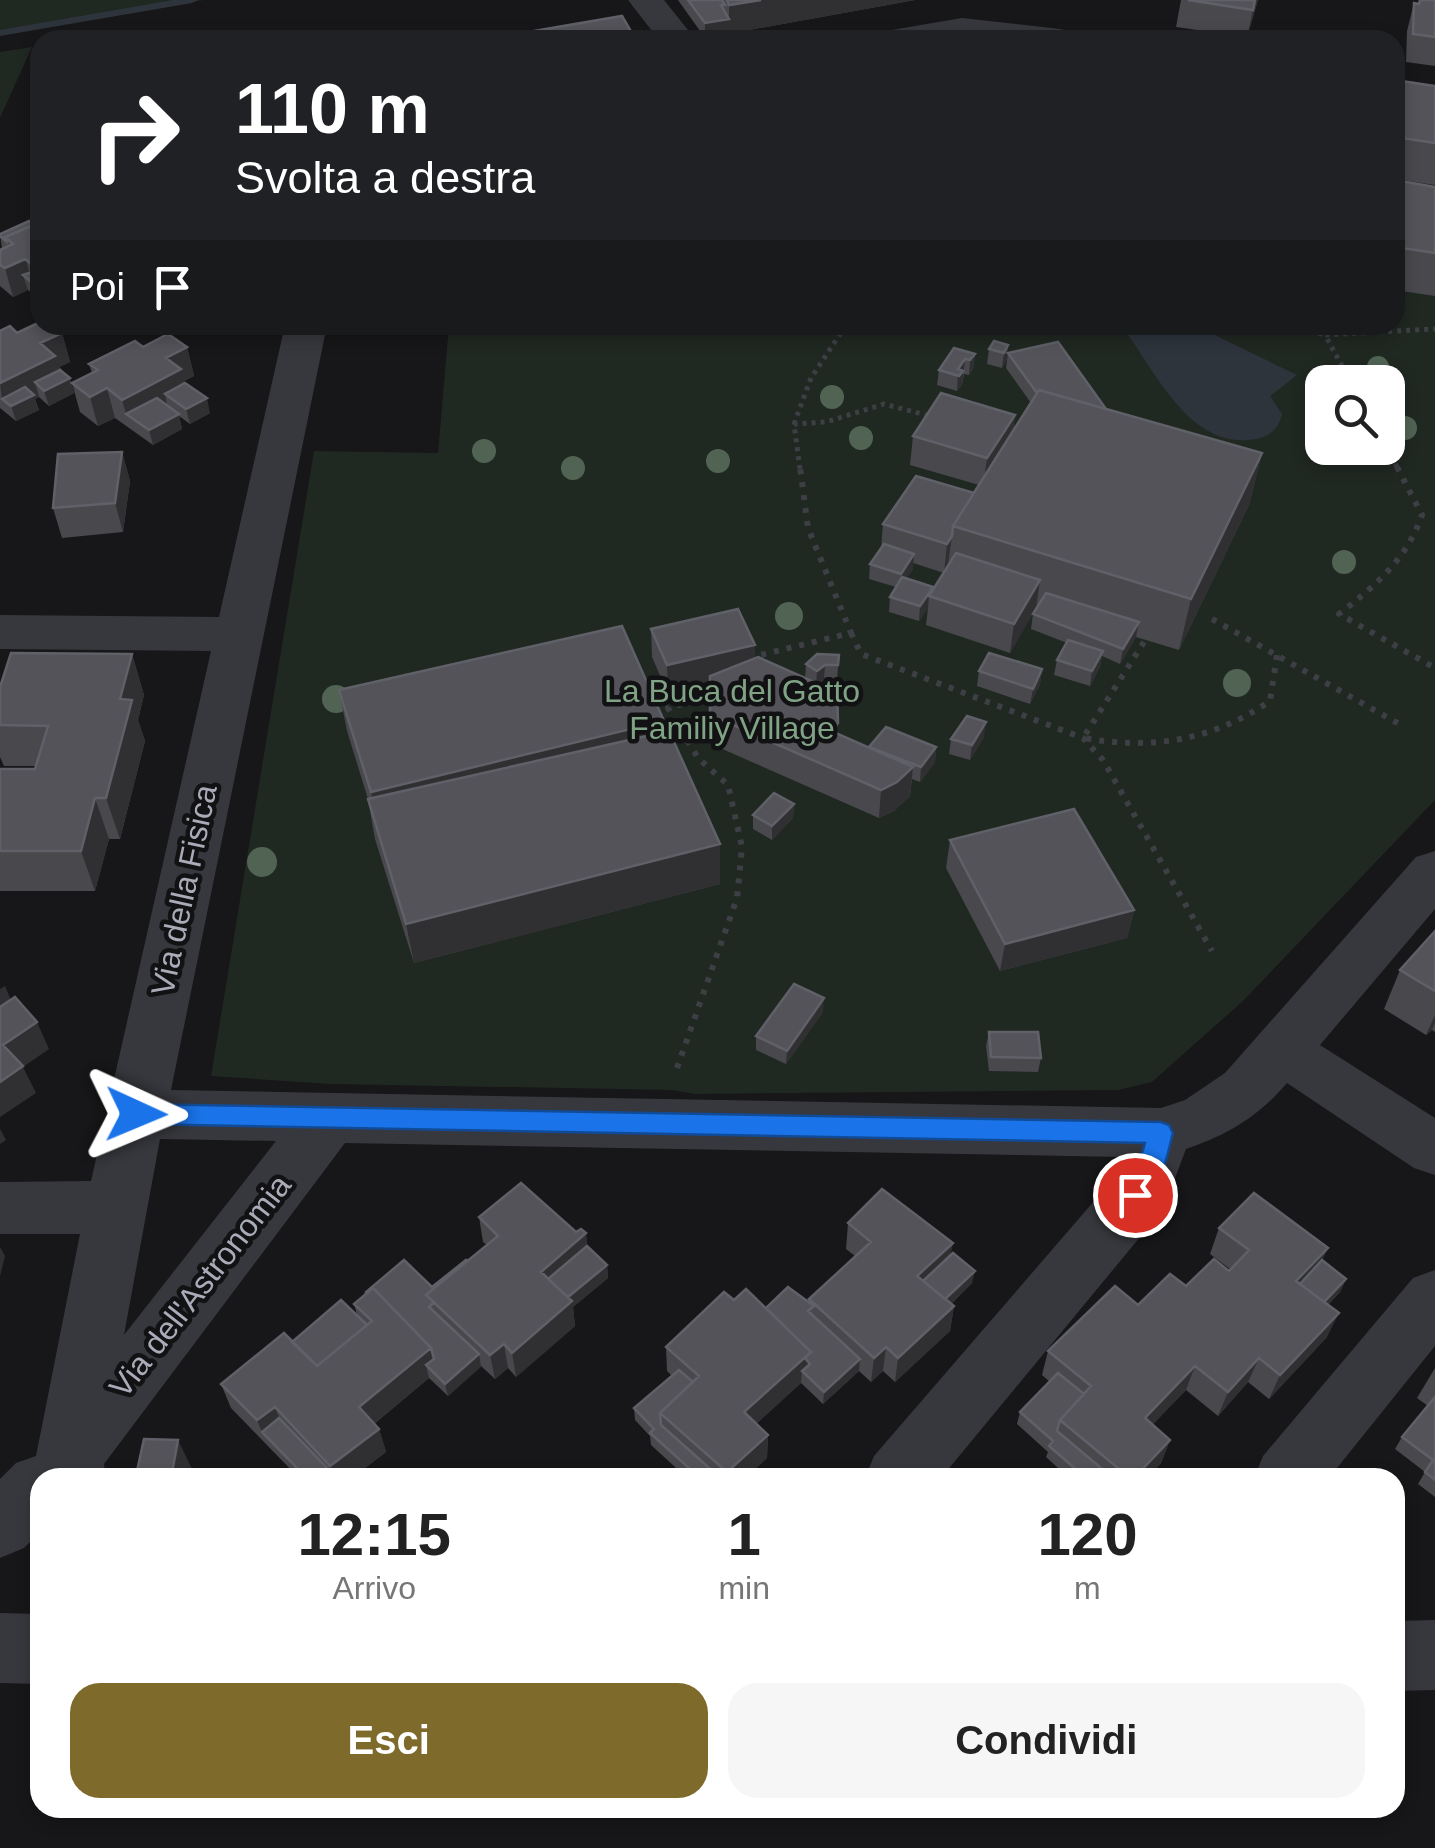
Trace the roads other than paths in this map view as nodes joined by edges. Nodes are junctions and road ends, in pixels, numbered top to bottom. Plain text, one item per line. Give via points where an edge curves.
1 (646, 0) edge
2 (670, 30) edge
3 (304, 335) edge
4 (0, 632) edge
5 (238, 634) junction
6 (1435, 872) edge
7 (1282, 1050) junction
8 (136, 1114) junction
9 (331, 1116) junction
10 (1161, 1133) junction
11 (1435, 1150) edge
12 (116, 1207) junction
13 (0, 1208) edge
14 (1435, 1298) edge
15 (59, 1468) edge
16 (63, 1468) edge
17 (906, 1468) edge
18 (1295, 1468) edge
19 (30, 1499) edge
20 (0, 1526) edge
21 (0, 1648) edge
22 (30, 1649) edge
23 (1435, 1655) edge
24 (1405, 1656) edge

1 - 2 street
3 - 5 street, Via della Fisica
4 - 5 street
5 - 8 street, Via della Fisica
6 - 7 street
7 - 10 street via 1246,1090 1205,1118
7 - 11 street
8 - 9 street
8 - 12 street, Via della Fisica
9 - 10 street
9 - 16 street, Via dell'Astronomia
10 - 17 street via 1147,1179 1123,1212
12 - 13 street
12 - 15 street, Via della Fisica
14 - 18 street
19 - 20 street
21 - 22 street
23 - 24 street

